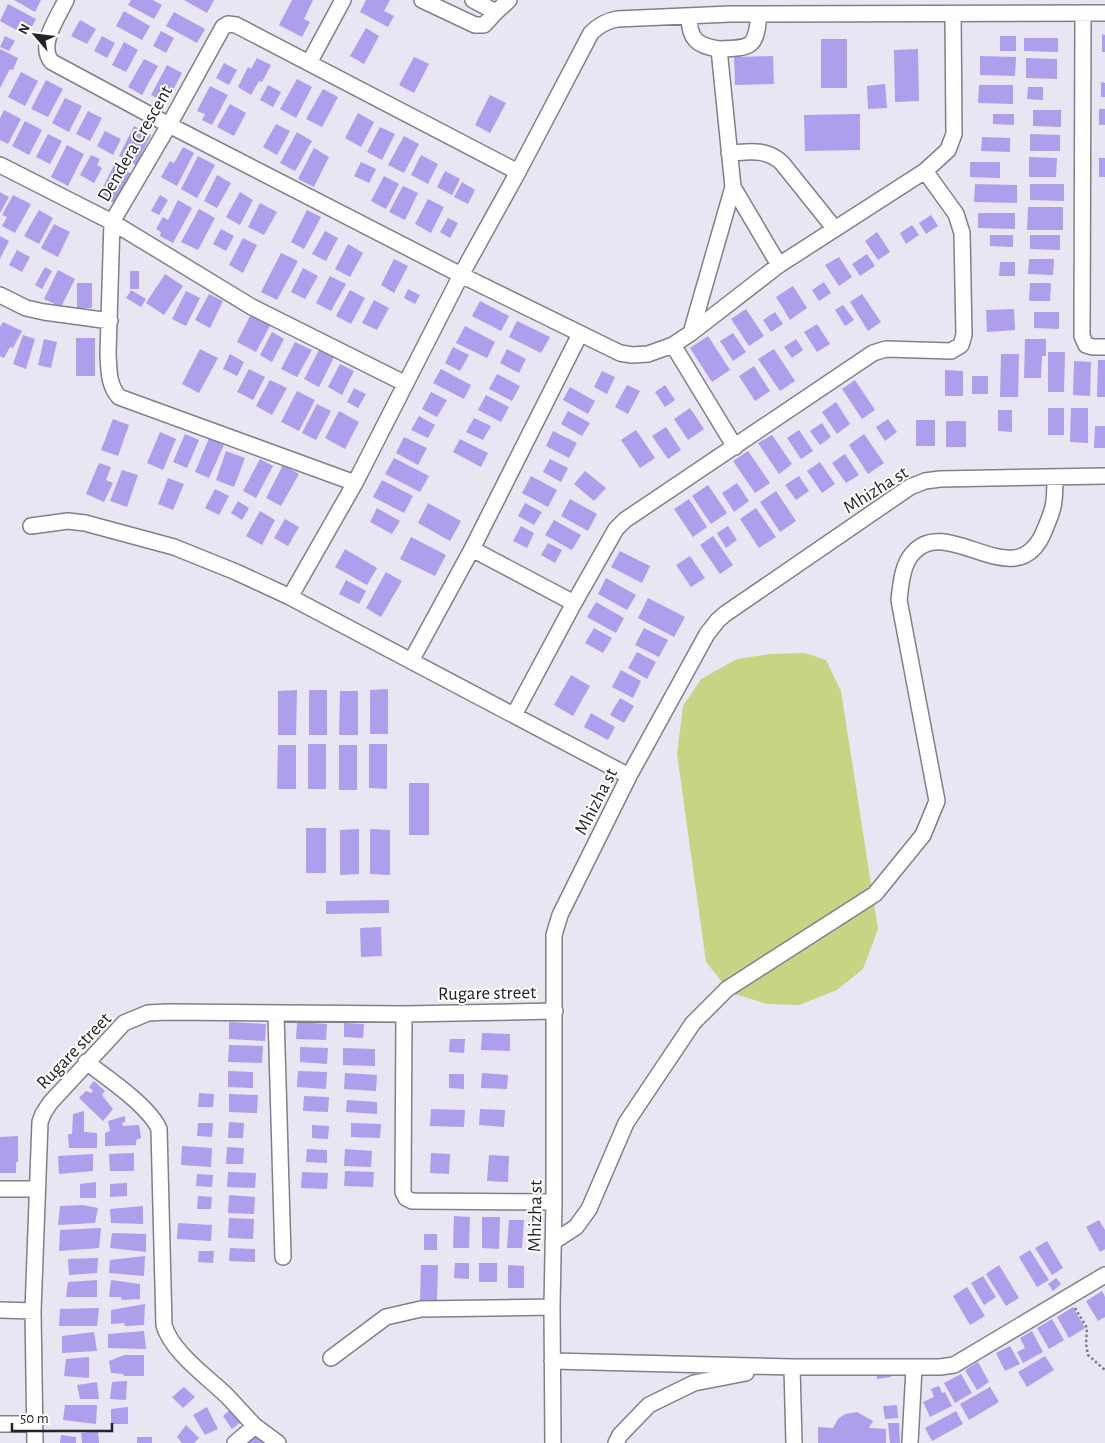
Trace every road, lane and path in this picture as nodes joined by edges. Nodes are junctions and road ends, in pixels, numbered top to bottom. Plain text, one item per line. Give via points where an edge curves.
1 (66, 0) edge
2 (343, 0) edge
3 (422, 0) edge
4 (473, 0) edge
5 (509, 0) edge
6 (730, 7) edge
7 (849, 7) edge
8 (496, 12) junction
9 (1083, 13) junction
10 (1105, 13) edge
11 (759, 14) junction
12 (953, 14) junction
13 (689, 16) junction
14 (720, 49) junction
15 (309, 63) junction
16 (169, 125) junction
17 (730, 153) junction
18 (0, 165) edge
19 (925, 171) junction
20 (518, 172) junction
21 (733, 187) junction
22 (112, 222) junction
23 (835, 229) junction
24 (779, 266) junction
25 (461, 275) junction
26 (0, 295) edge
27 (110, 321) junction
28 (691, 333) junction
29 (580, 334) junction
30 (673, 345) junction
31 (1105, 347) edge
32 (404, 383) junction
33 (735, 447) junction
34 (1105, 476) edge
35 (1055, 477) junction
36 (355, 483) junction
37 (31, 526) dead end
38 (472, 549) junction
39 (290, 597) junction
40 (574, 603) junction
41 (411, 661) junction
42 (514, 715) junction
43 (629, 776) junction
44 (555, 1011) junction
45 (276, 1014) junction
46 (404, 1014) junction
47 (86, 1062) junction
48 (37, 1188) junction
49 (0, 1189) edge
50 (554, 1202) junction
51 (553, 1242) junction
52 (283, 1257) dead end
53 (1105, 1275) edge
54 (1068, 1297) junction
55 (552, 1307) junction
56 (0, 1310) edge
57 (33, 1311) junction
58 (331, 1358) dead end
59 (552, 1361) junction
60 (785, 1367) junction
61 (914, 1368) junction
62 (1105, 1370) edge
63 (0, 1424) edge
64 (35, 1424) junction
65 (255, 1426) junction
66 (35, 1443) edge
67 (235, 1443) edge
68 (278, 1443) edge
69 (553, 1443) edge
70 (616, 1443) edge
71 (794, 1443) edge
72 (910, 1443) edge

1 - 16 street via 47,40 50,60
2 - 15 street
3 - 8 street via 475,26 484,25
4 - 8 street
5 - 8 street
6 - 11 street
6 - 13 street
7 - 11 street
7 - 12 street
9 - 10 street
9 - 12 street
9 - 31 street via 1082,336 1086,345
11 - 14 street via 757,36 752,43 745,48
12 - 19 street via 954,134 948,150
13 - 14 street via 689,30 696,39 705,47
13 - 20 street via 617,18 605,21 590,33
14 - 17 street
15 - 16 street, Dendera Crescent via 236,25 225,25
15 - 20 street, Dendera Crescent
16 - 22 street, Dendera Crescent
16 - 25 street
17 - 21 street
17 - 23 street via 766,152 774,155
18 - 22 street
19 - 23 street
19 - 33 street via 956,214 962,233 964,335 961,345 950,351 886,349 873,353
20 - 25 street
21 - 24 street
21 - 28 street
22 - 27 street, Dendera Crescent
22 - 32 street via 252,307
23 - 24 street
24 - 28 street
25 - 29 street
25 - 32 street
26 - 27 street via 26,308
27 - 36 street, Dendera Crescent via 110,375 113,390 119,397
28 - 30 street
29 - 30 street via 620,353 632,355 648,354
29 - 38 street
30 - 33 street
32 - 36 street
33 - 40 street via 625,520 616,529
34 - 35 street, Mhizha st
35 - 43 street, Mhizha st via 940,479 910,487 725,614 708,634
35 - 51 street via 1053,509 1041,540 1031,552 1010,559 939,540 922,545 912,553 903,570 899,600 937,801 923,835 875,894 727,989 693,1023 626,1123 589,1208 576,1227
36 - 39 street
37 - 39 street via 68,520 174,547
38 - 40 street
38 - 41 street
39 - 41 street
40 - 42 street
41 - 42 street
42 - 43 street
43 - 44 street, Mhizha st via 560,915 554,935
44 - 46 street, Rugare street
44 - 50 street, Mhizha st
45 - 46 street, Rugare street
45 - 47 street, Rugare street via 148,1013 124,1023
45 - 52 street
46 - 50 street via 406,1198 412,1201
47 - 48 street, Rugare street via 43,1114 38,1140
47 - 65 street via 147,1112 159,1129 164,1325 167,1334 192,1364
48 - 49 street
48 - 57 street, Rugare street
50 - 51 street, Mhizha st
51 - 55 street, Mhizha st
53 - 54 street
54 - 61 street via 954,1365
54 - 62 path via 1087,1328 1088,1356
55 - 58 street via 421,1309 386,1317
55 - 59 street, Mhizha st
56 - 57 street
57 - 64 street, Rugare street
59 - 60 street
59 - 69 street, Mhizha st
60 - 61 street
60 - 70 street via 694,1383 649,1406
60 - 71 street
61 - 72 street
63 - 64 street
64 - 66 street, Rugare street
65 - 67 street
65 - 68 street

